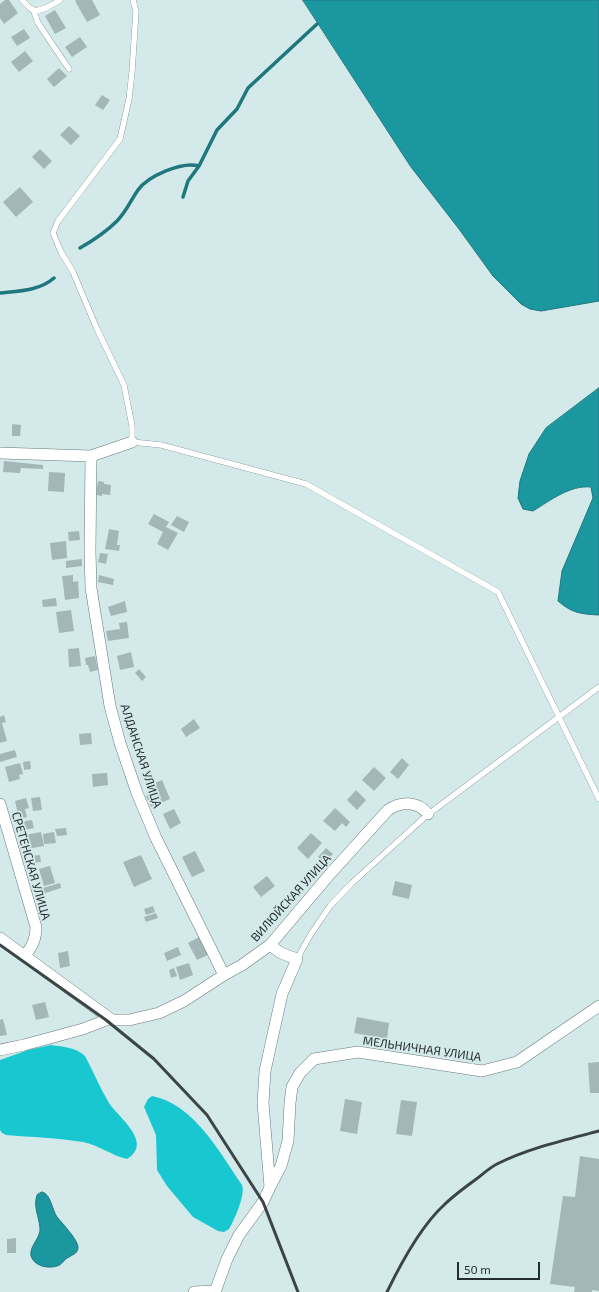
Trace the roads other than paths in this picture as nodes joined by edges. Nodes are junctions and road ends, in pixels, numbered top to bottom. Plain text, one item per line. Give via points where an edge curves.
1 (22, 0) edge
2 (60, 0) edge
3 (132, 0) edge
4 (33, 9) junction
5 (69, 69) dead end
6 (132, 442) junction
7 (0, 453) edge
8 (91, 456) junction
9 (599, 687) edge
10 (559, 717) junction
11 (599, 799) edge
12 (0, 804) edge
13 (428, 814) junction
14 (0, 938) edge
15 (270, 945) junction
16 (25, 956) junction
17 (297, 959) junction
18 (224, 975) junction
19 (599, 1006) edge
20 (112, 1020) junction
21 (0, 1050) edge
22 (270, 1186) junction
23 (215, 1291) edge
24 (194, 1292) edge

1 - 4 lane
2 - 4 lane via 46,8 36,11
3 - 6 lane via 136,11 132,72 120,139 58,222 53,233 124,385 132,426
4 - 5 lane via 38,23
6 - 8 street
6 - 10 lane via 162,445 306,484 498,592
7 - 8 street
8 - 18 street, АЛДАНСКАЯ УЛИЦА via 91,588 110,706 137,793 156,838
9 - 10 lane
10 - 11 lane
10 - 13 lane
12 - 16 street, СРЕТЕНСКАЯ УЛИЦА via 36,927 33,945
13 - 15 street, ВИЛЮЙСКАЯ УЛИЦА via 421,807 412,804 398,805 388,810
13 - 17 lane via 330,906
14 - 16 street
15 - 17 street via 281,953
15 - 18 street, ВИЛЮЙСКАЯ УЛИЦА via 242,966
16 - 20 street
17 - 22 street via 282,994 265,1071 264,1103
18 - 20 street, ВИЛЮЙСКАЯ УЛИЦА via 184,1001 159,1013 130,1020
19 - 22 street, МЕЛЬНИЧНАЯ УЛИЦА via 517,1062 482,1071 358,1052 314,1060 300,1073 292,1087 288,1141 281,1166
20 - 21 street, ВИЛЮЙСКАЯ УЛИЦА
22 - 23 street, МЕЛЬНИЧНАЯ УЛИЦА via 263,1202 239,1235
23 - 24 street

